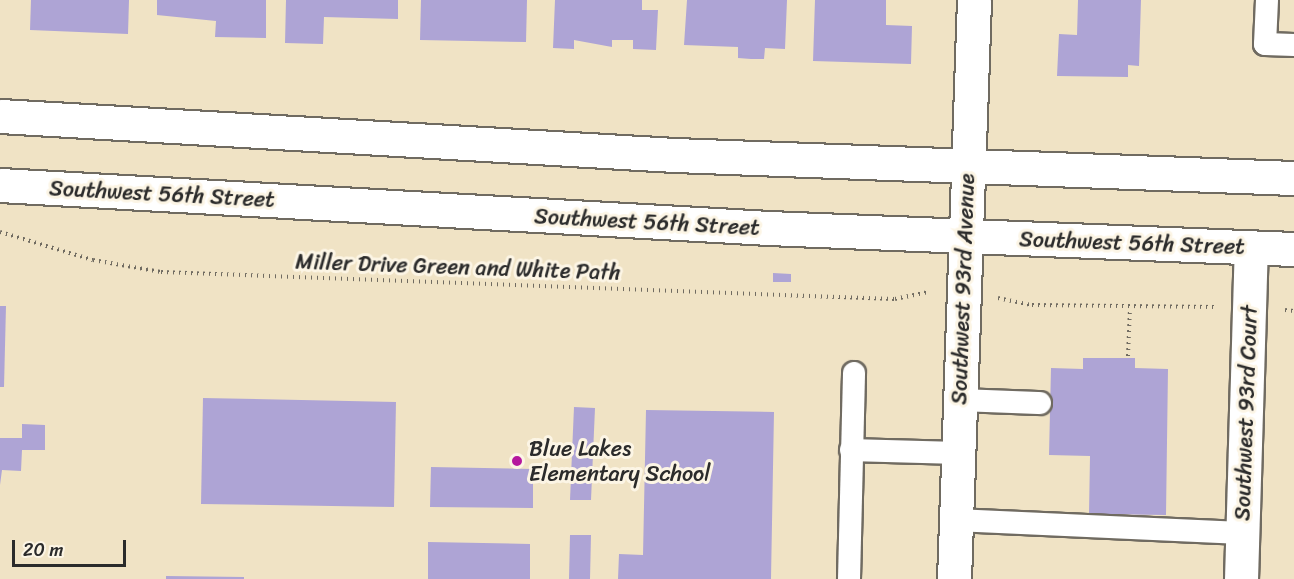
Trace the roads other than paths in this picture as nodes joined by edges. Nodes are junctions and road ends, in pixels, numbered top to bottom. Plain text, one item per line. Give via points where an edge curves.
1 (974, 0) edge
2 (1267, 0) edge
3 (1294, 45) edge
4 (0, 116) edge
5 (968, 166) junction
6 (1294, 178) edge
7 (0, 185) edge
8 (965, 236) junction
9 (1251, 247) junction
10 (1294, 249) edge
11 (854, 373) dead end
12 (958, 400) junction
13 (1040, 403) dead end
14 (851, 450) junction
15 (957, 453) junction
16 (955, 520) junction
17 (1242, 533) junction
18 (849, 579) edge
19 (954, 579) edge
20 (1241, 579) edge

1 - 5 main road, Southwest 93rd Avenue
2 - 3 lane via 1265,44
4 - 5 main road
5 - 6 main road
5 - 8 main road, Southwest 93rd Avenue
7 - 8 main road, Southwest 56th Street
8 - 9 main road, Southwest 56th Street
8 - 12 main road, Southwest 93rd Avenue
9 - 10 main road, Southwest 56th Street
9 - 17 main road, Southwest 93rd Court
11 - 14 lane
12 - 13 lane
12 - 15 main road, Southwest 93rd Avenue
14 - 15 lane
14 - 18 lane
15 - 16 main road, Southwest 93rd Avenue
16 - 17 lane
16 - 19 main road, Southwest 93rd Avenue
17 - 20 main road, Southwest 93rd Court

